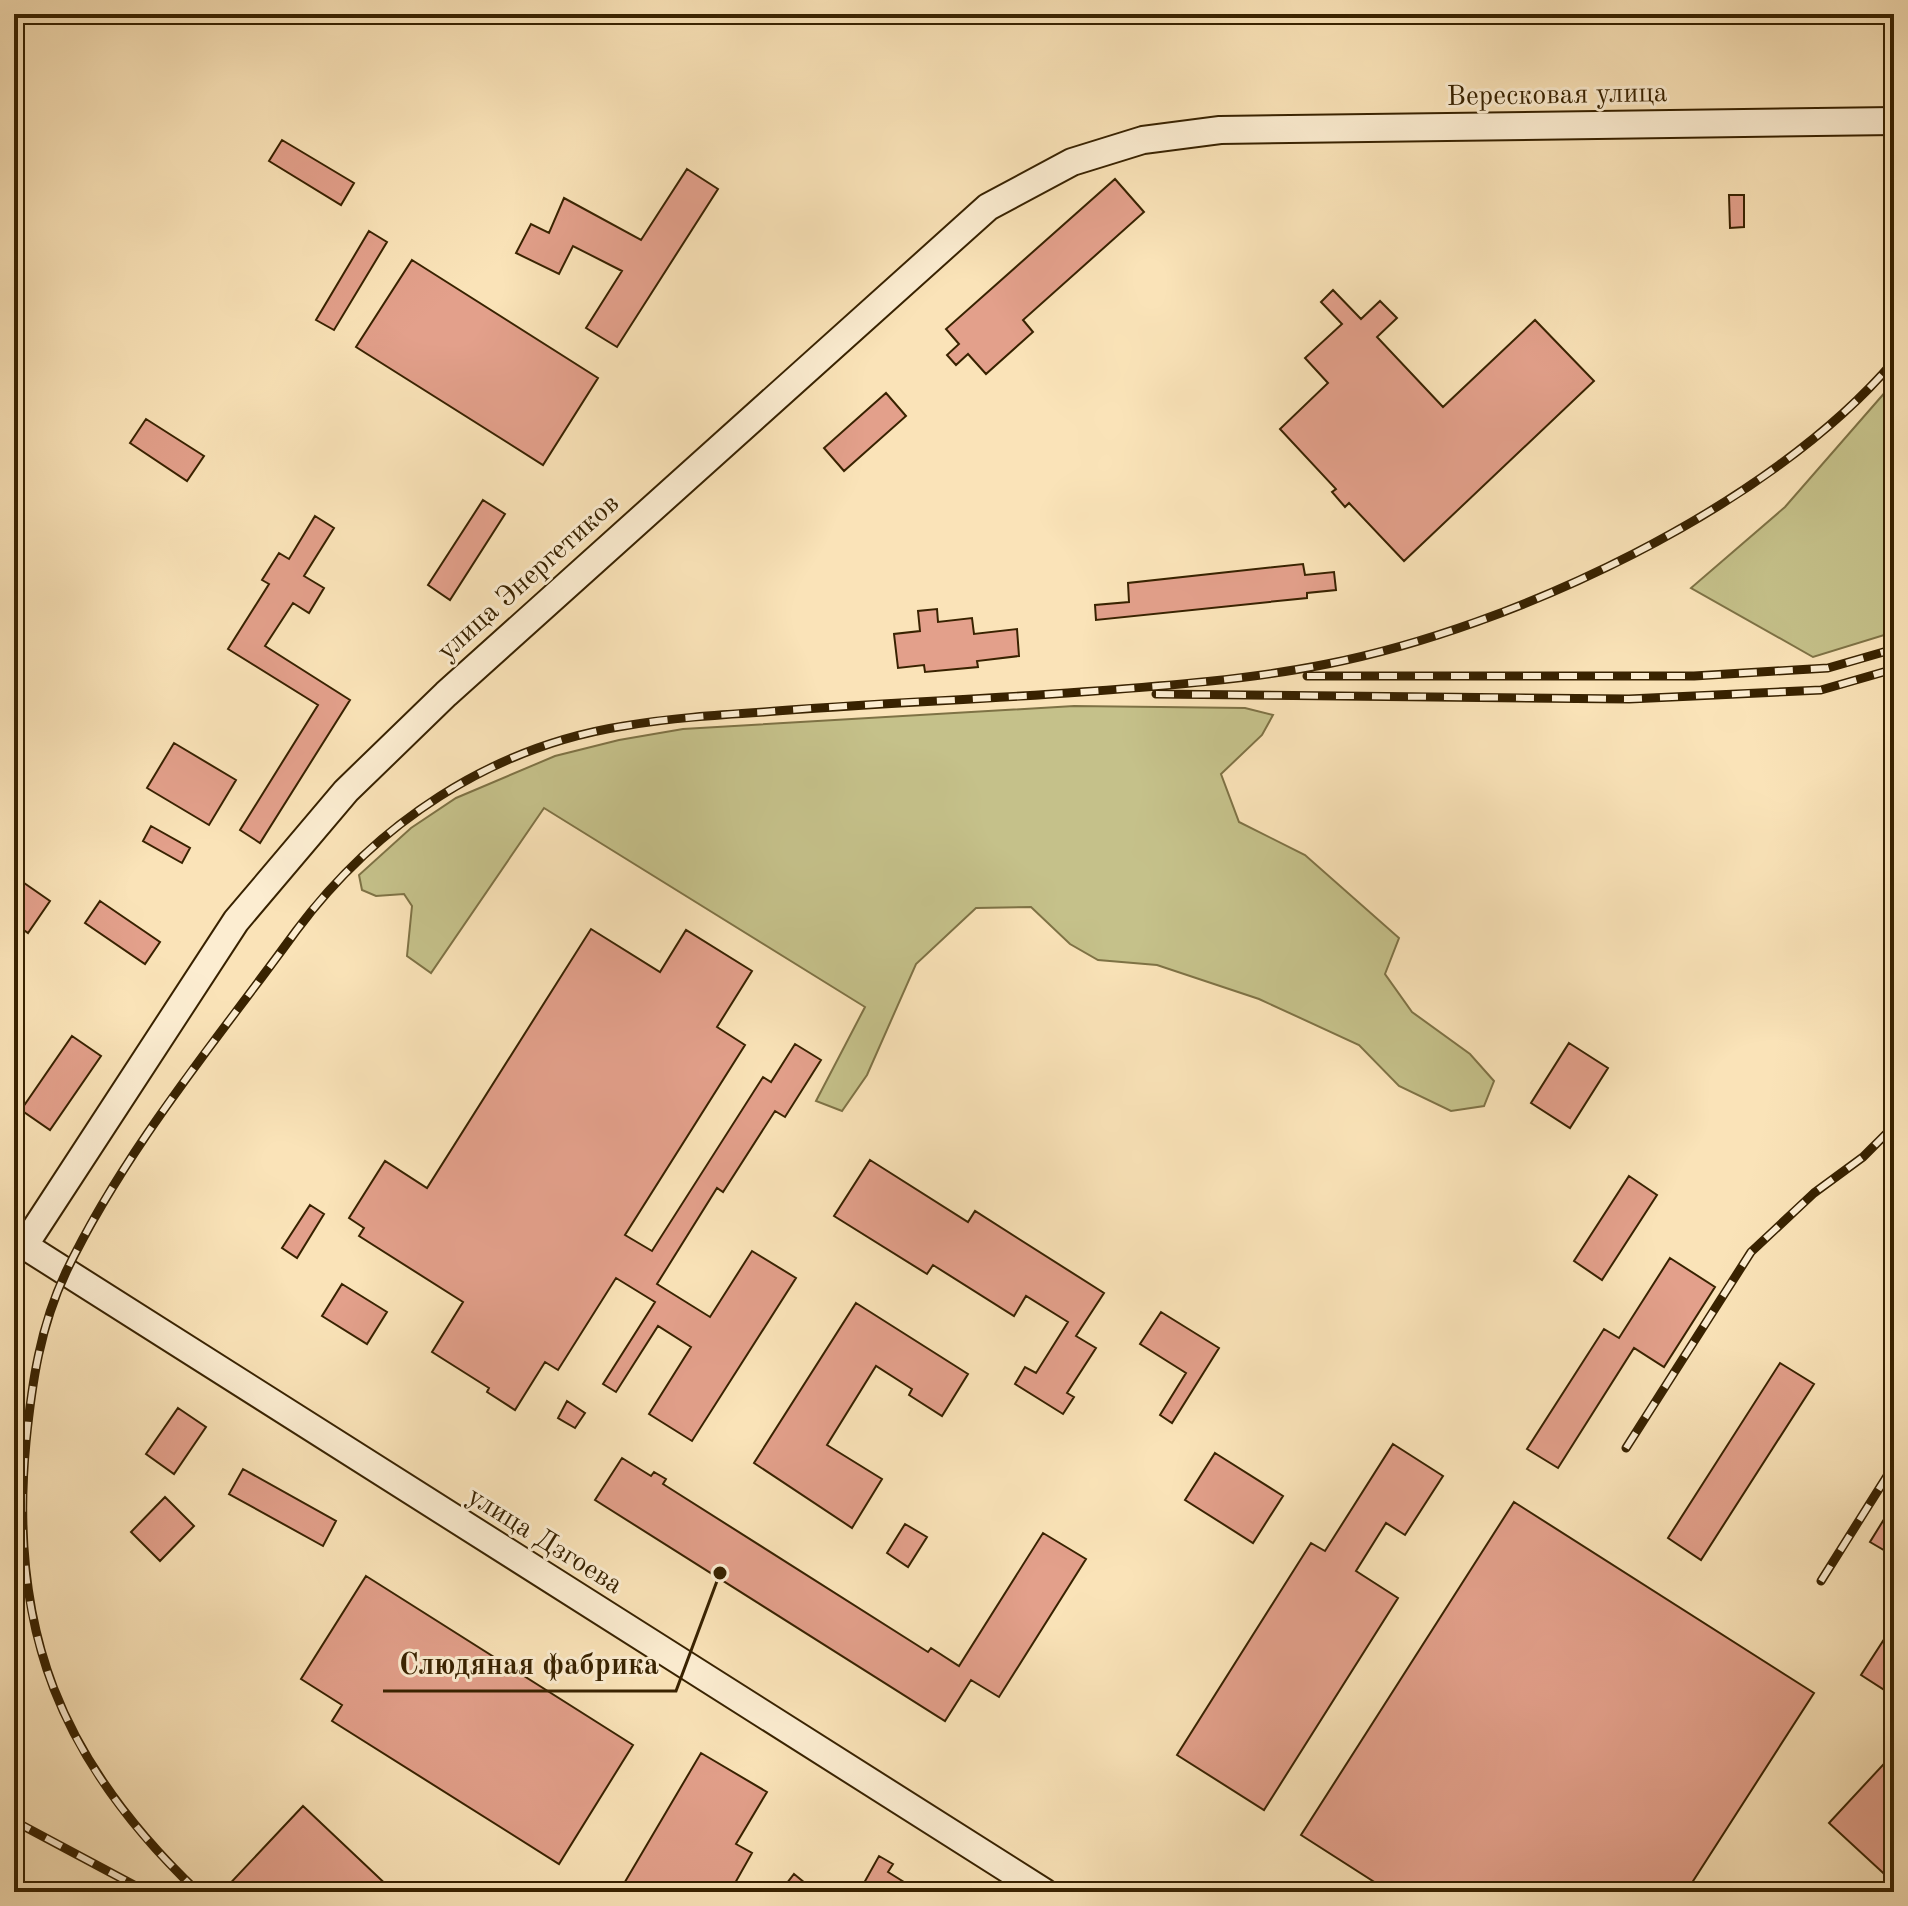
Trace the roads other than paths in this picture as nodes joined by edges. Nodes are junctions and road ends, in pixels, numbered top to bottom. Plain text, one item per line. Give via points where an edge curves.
1 (1894, 121) edge
2 (1220, 130) joint
3 (19, 1243) edge
4 (1044, 1892) edge

1 - 2 street, Вересковая улица
2 - 3 street, улица Энергетиков via 1143,140 1072,162 988,207 446,694 346,791 236,921
3 - 4 street, улица Дзгоева

